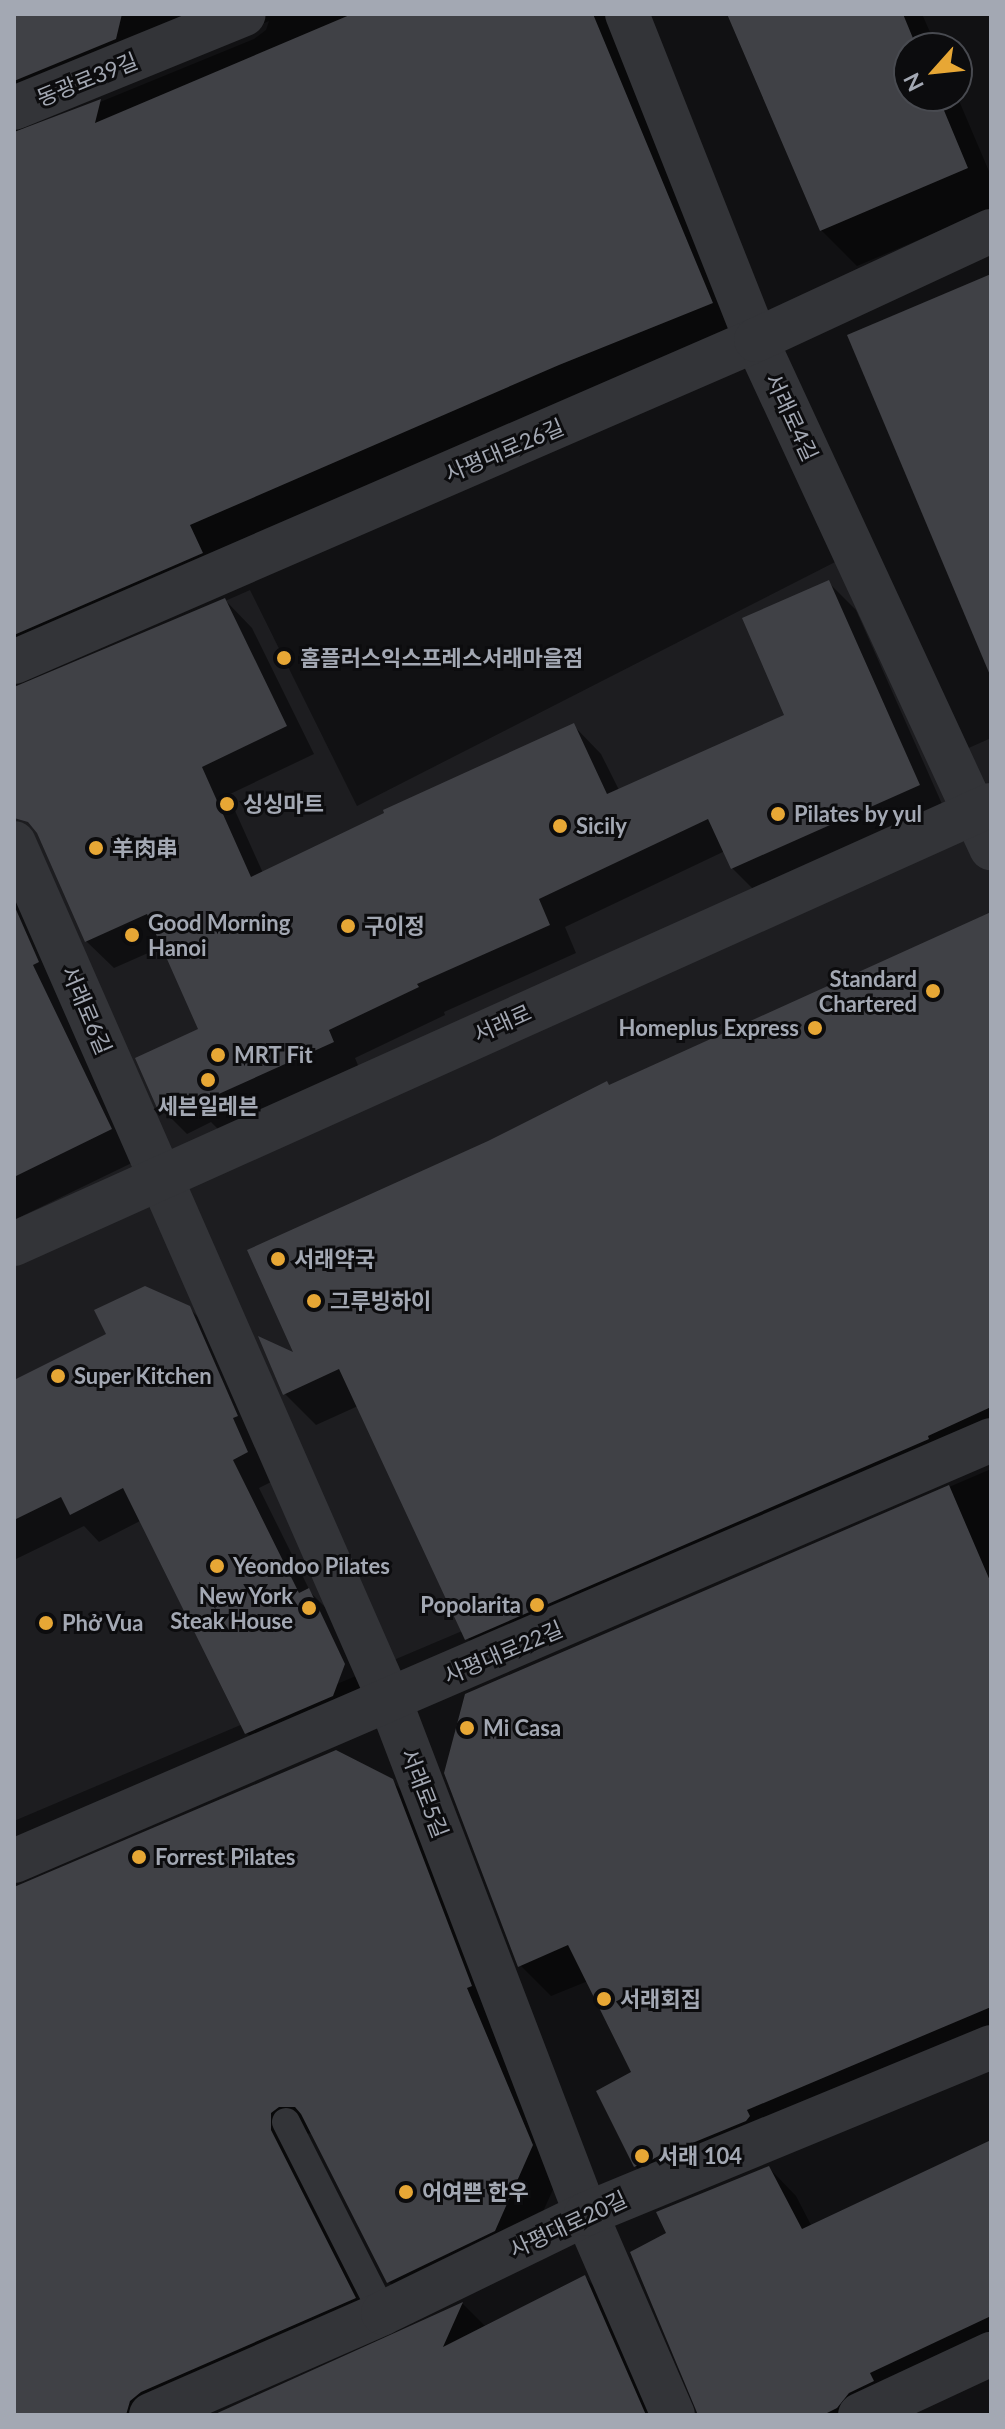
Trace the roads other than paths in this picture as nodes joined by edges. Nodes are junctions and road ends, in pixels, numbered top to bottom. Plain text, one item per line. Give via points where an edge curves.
1 (244, 14) edge
2 (627, 14) edge
3 (152, 32) edge
4 (14, 108) edge
5 (991, 231) edge
6 (756, 340) junction
7 (14, 662) edge
8 (986, 821) edge
9 (14, 843) edge
10 (159, 1178) junction
11 (14, 1244) edge
12 (991, 1440) edge
13 (390, 1701) junction
14 (14, 1861) edge
15 (991, 2047) edge
16 (286, 2122) dead end
17 (586, 2214) junction
18 (383, 2313) junction
19 (991, 2354) edge
20 (151, 2415) edge
21 (673, 2415) edge
22 (860, 2415) edge

1 - 3 street, 동광로39길
2 - 6 street, 서래로4길
3 - 4 street, 동광로39길
5 - 6 street, 사평대로26길
6 - 7 street, 사평대로26길
6 - 8 street, 서래로4길
8 - 10 street, 서래로
9 - 10 street, 서래로6길
10 - 11 street, 서래로
10 - 13 street, 서래로5길
12 - 13 street, 사평대로22길
13 - 14 street, 사평대로22길
13 - 17 street, 서래로5길
15 - 17 street, 사평대로20길
16 - 18 lane
17 - 18 street, 사평대로20길
17 - 21 street, 서래로5길
18 - 20 street, 사평대로20길
19 - 22 street

